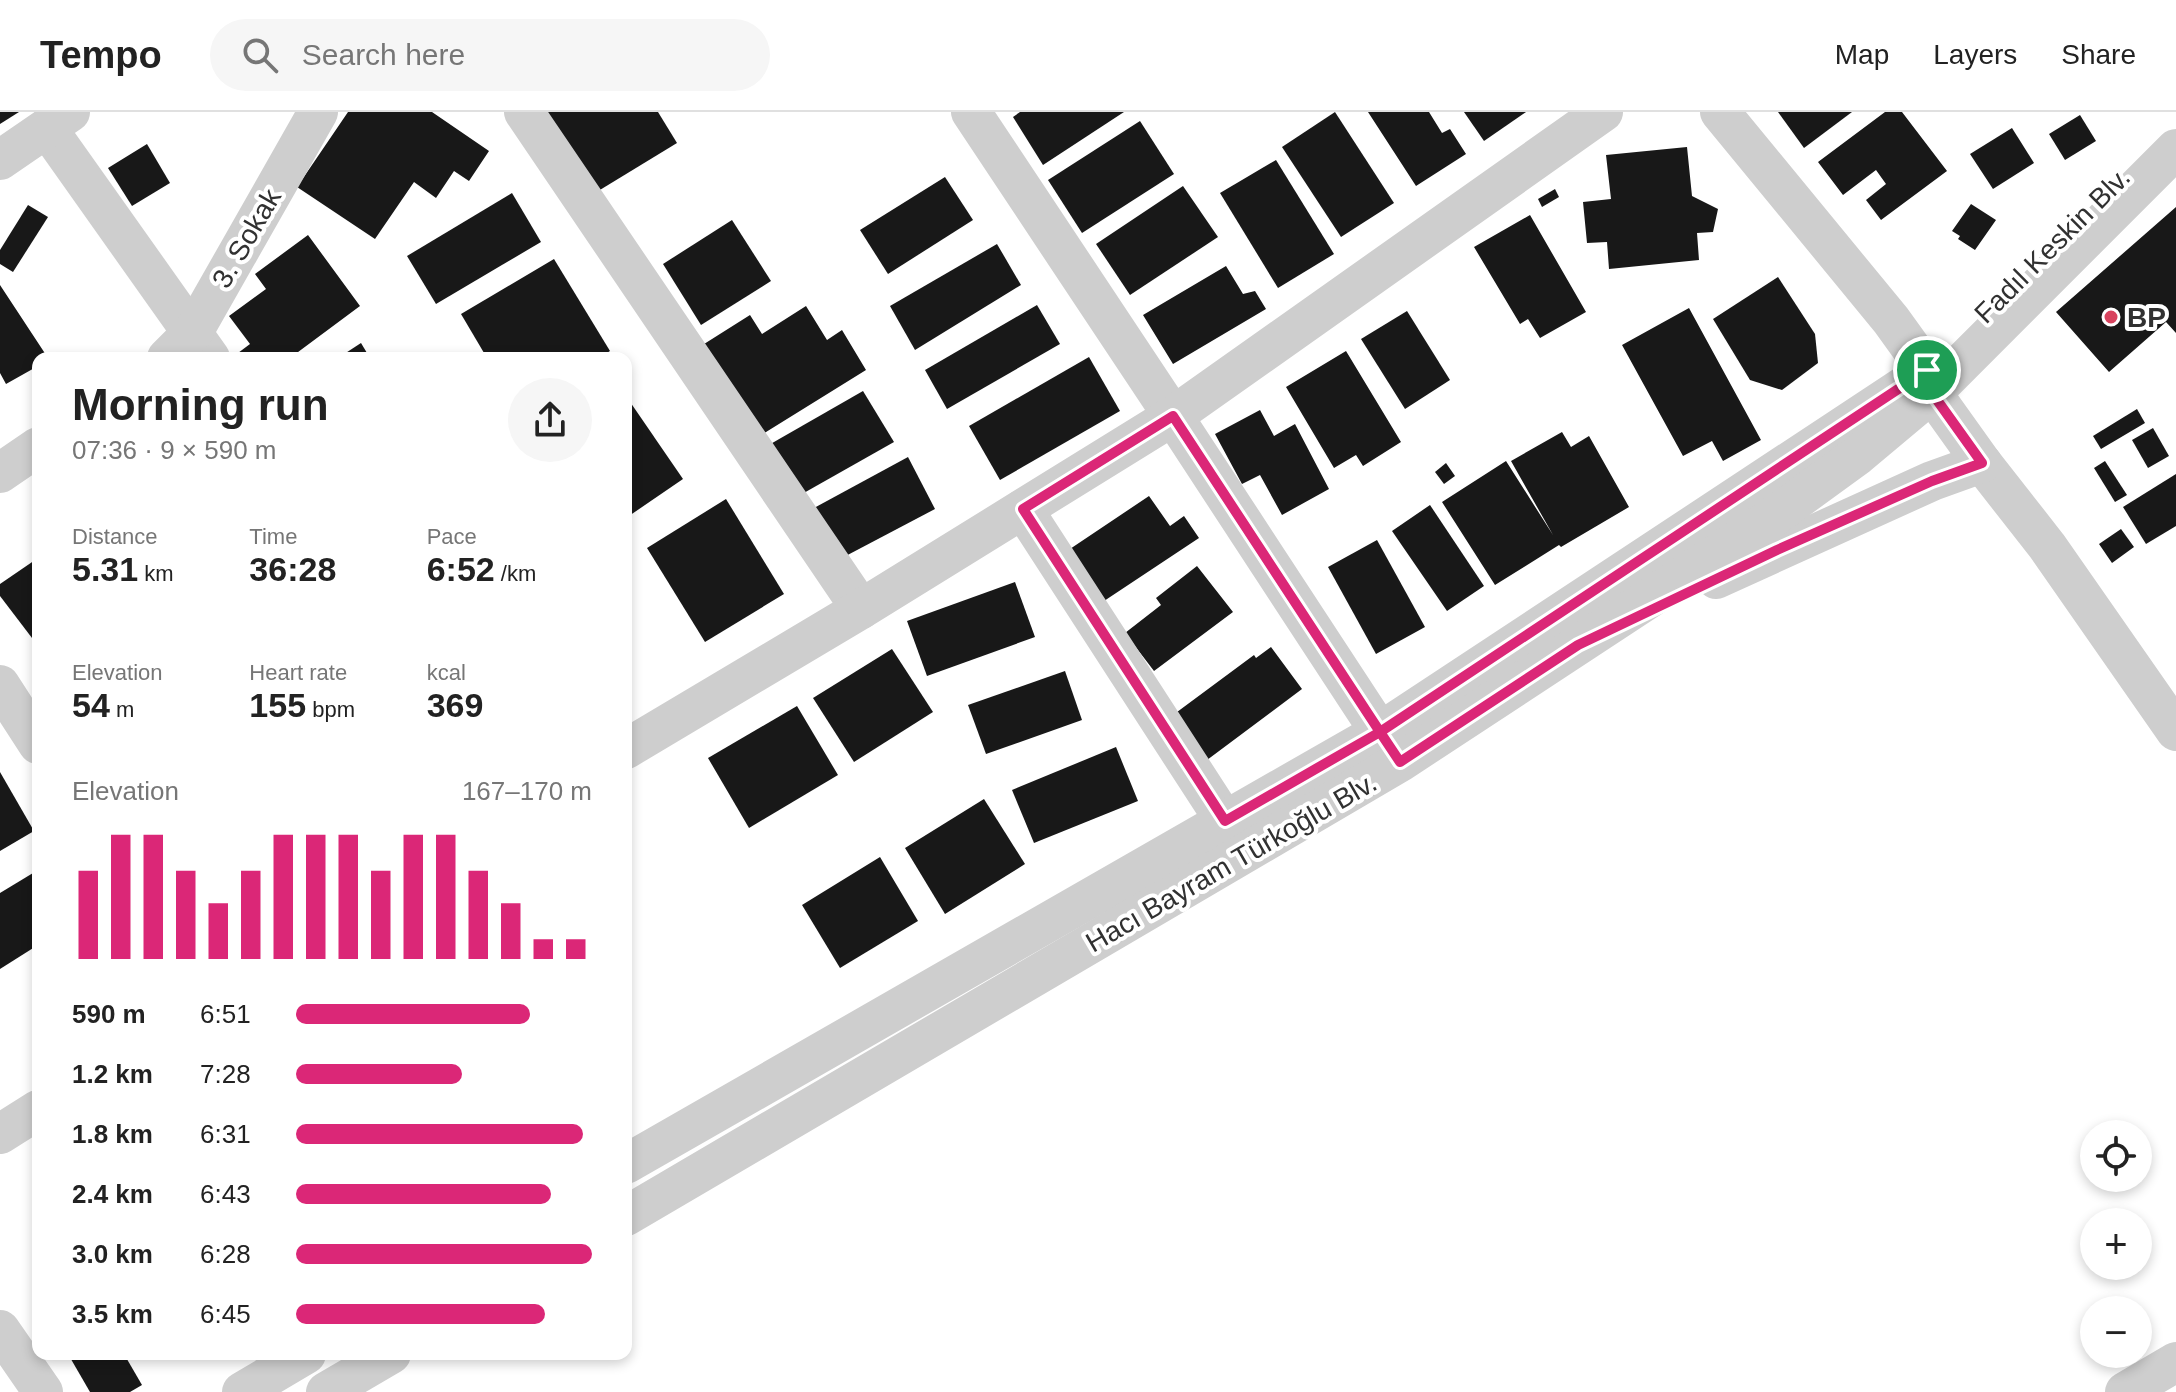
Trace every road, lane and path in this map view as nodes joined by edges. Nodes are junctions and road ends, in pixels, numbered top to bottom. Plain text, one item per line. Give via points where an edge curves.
1 (318, 112) edge
2 (524, 112) edge
3 (971, 112) edge
4 (1603, 112) edge
5 (1720, 112) edge
6 (58, 120) edge
7 (2176, 120) edge
8 (2176, 149) edge
9 (0, 160) edge
10 (190, 349) edge
11 (1930, 381) junction
12 (1173, 416) junction
13 (32, 451) edge
14 (1982, 463) junction
15 (0, 473) edge
16 (1023, 509) junction
17 (861, 609) junction
18 (1578, 645) junction
19 (0, 685) edge
20 (2176, 731) edge
21 (32, 735) edge
22 (632, 745) edge
23 (1390, 747) junction
24 (1225, 821) junction
25 (32, 1114) edge
26 (0, 1134) edge
27 (632, 1161) edge
28 (632, 1212) edge
29 (0, 1330) edge
30 (296, 1360) edge
31 (381, 1360) edge
32 (2176, 1362) edge
33 (43, 1392) edge
34 (242, 1392) edge
35 (326, 1392) edge
36 (2125, 1392) edge

1 - 10 street, 3. Sokak
2 - 17 street
3 - 12 street
4 - 12 street
5 - 11 street via 1891,320
6 - 9 street
6 - 10 street
7 - 11 street, Fadıl Keskin Blv.
8 - 11 street, Fadıl Keskin Blv.
11 - 14 street
11 - 18 street, Hacı Bayram Türkoğlu Blv. via 1858,455
11 - 23 street, Hacı Bayram Türkoğlu Blv.
12 - 16 street
12 - 23 street
13 - 15 street
14 - 18 street via 1805,538
14 - 20 street
16 - 17 street
16 - 24 street
17 - 22 street
18 - 23 street, Hacı Bayram Türkoğlu Blv.
19 - 21 street
23 - 24 street, Hacı Bayram Türkoğlu Blv.
23 - 28 street, Hacı Bayram Türkoğlu Blv.
24 - 27 street, Hacı Bayram Türkoğlu Blv.
25 - 26 street
29 - 33 street
30 - 34 street
31 - 35 street
32 - 36 street

